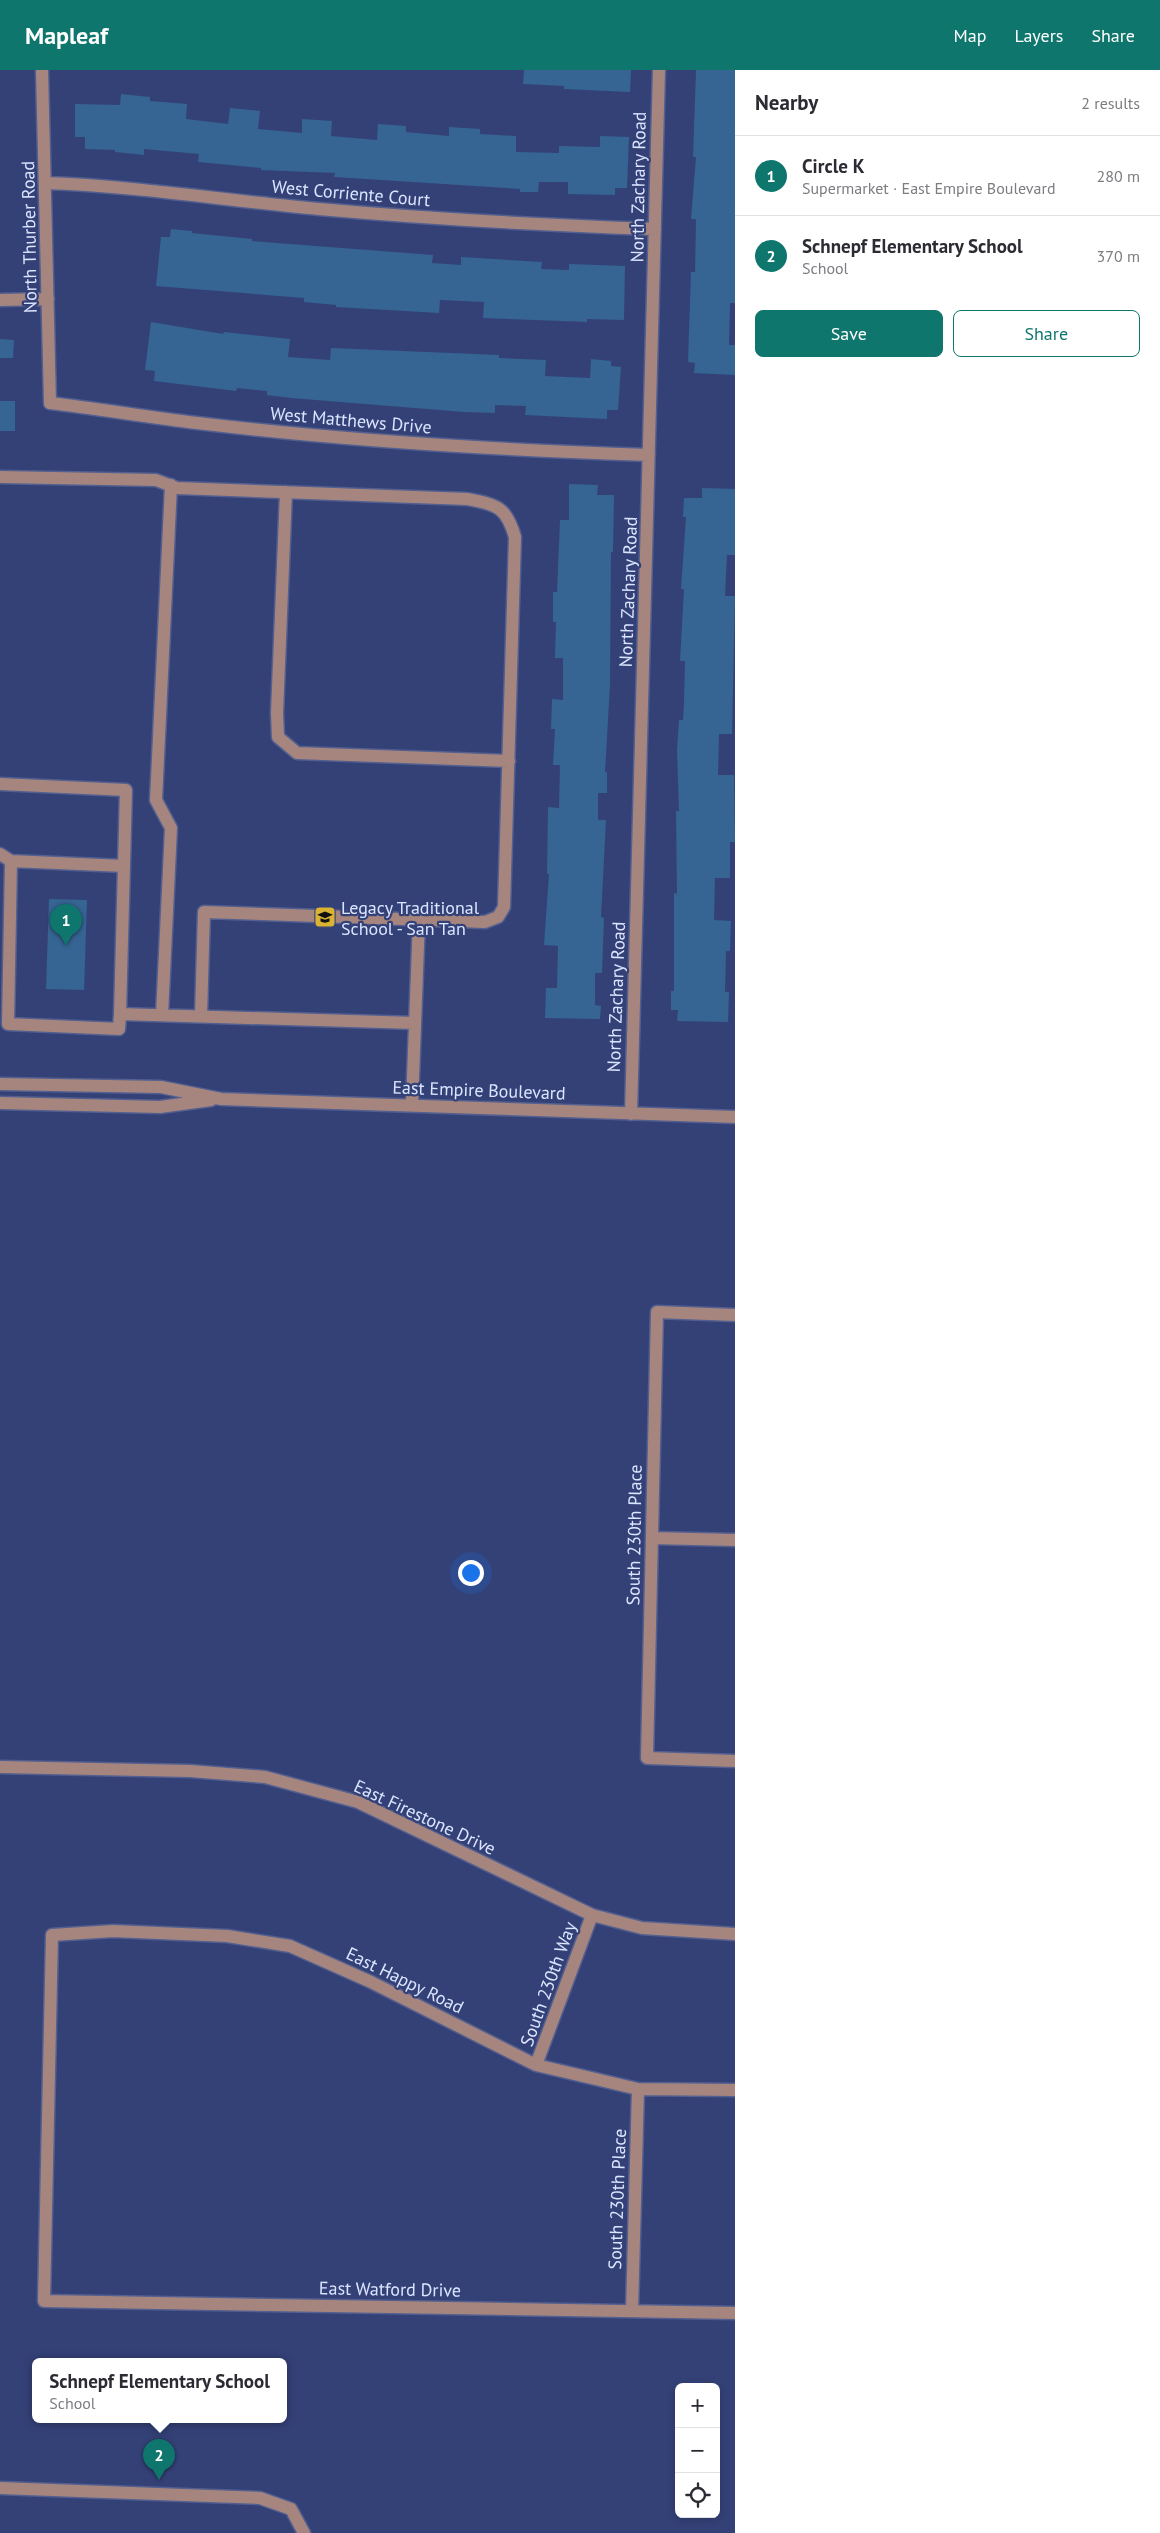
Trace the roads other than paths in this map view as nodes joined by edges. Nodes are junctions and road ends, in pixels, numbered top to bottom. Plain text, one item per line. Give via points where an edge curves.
1 (42, 70) edge
2 (659, 70) edge
3 (45, 182) junction
4 (655, 230) junction
5 (48, 299) junction
6 (0, 300) edge
7 (50, 403) joint
8 (649, 455) junction
9 (0, 476) edge
10 (171, 485) junction
11 (286, 492) junction
12 (509, 761) junction
13 (0, 784) edge
14 (6, 858) edge
15 (124, 866) junction
16 (419, 919) junction
17 (120, 1014) junction
18 (162, 1015) junction
19 (201, 1016) junction
20 (414, 1023) junction
21 (4, 1024) edge
22 (0, 1084) edge
23 (221, 1099) junction
24 (0, 1103) edge
25 (412, 1104) junction
26 (631, 1114) junction
27 (735, 1117) edge
28 (735, 1315) edge
29 (652, 1538) junction
30 (735, 1540) edge
31 (735, 1761) edge
32 (0, 1767) edge
33 (592, 1915) junction
34 (735, 1934) edge
35 (536, 2066) junction
36 (638, 2088) junction
37 (735, 2090) edge
38 (44, 2301) joint
39 (632, 2311) junction
40 (735, 2313) edge
41 (0, 2488) edge
42 (304, 2533) edge

1 - 3 street, North Thurber Road
2 - 4 street, North Zachary Road
3 - 4 street, West Corriente Court via 143,188 261,203 418,217
3 - 5 street, North Thurber Road
4 - 8 street, North Zachary Road
5 - 6 street
5 - 7 street, North Thurber Road
7 - 8 street, West Matthews Drive via 196,423 492,450
8 - 26 street, North Zachary Road
9 - 10 street via 156,480
10 - 11 street via 177,488
10 - 18 street via 156,800 171,828
11 - 12 street via 467,499 492,504 509,517 515,537
11 - 12 street via 278,737 297,753
12 - 16 street via 504,907 498,917 485,922
13 - 15 street via 126,790
14 - 15 street
14 - 21 street
15 - 17 street
16 - 19 street via 204,912
16 - 20 street
17 - 18 street
17 - 21 street via 119,1029
18 - 19 street
19 - 20 street
20 - 25 street
22 - 23 street, East Empire Boulevard via 162,1088
23 - 24 street, East Empire Boulevard via 160,1107
23 - 25 street, East Empire Boulevard
25 - 26 street, East Empire Boulevard
26 - 27 street, East Empire Boulevard
28 - 29 street, South 230th Place via 657,1312
29 - 30 street
29 - 31 street, South 230th Place via 646,1758
32 - 33 street, East Firestone Drive via 190,1771 265,1777 358,1802
33 - 34 street, East Firestone Drive via 642,1928
33 - 35 street, South 230th Way
35 - 36 street, East Happy Road
35 - 38 street, East Happy Road via 371,1982 290,1946 227,1936 113,1931 52,1935
36 - 37 street, East Happy Road
36 - 39 street, South 230th Place
38 - 39 street, East Watford Drive
39 - 40 street, East Watford Drive
41 - 42 street via 260,2498 291,2509

